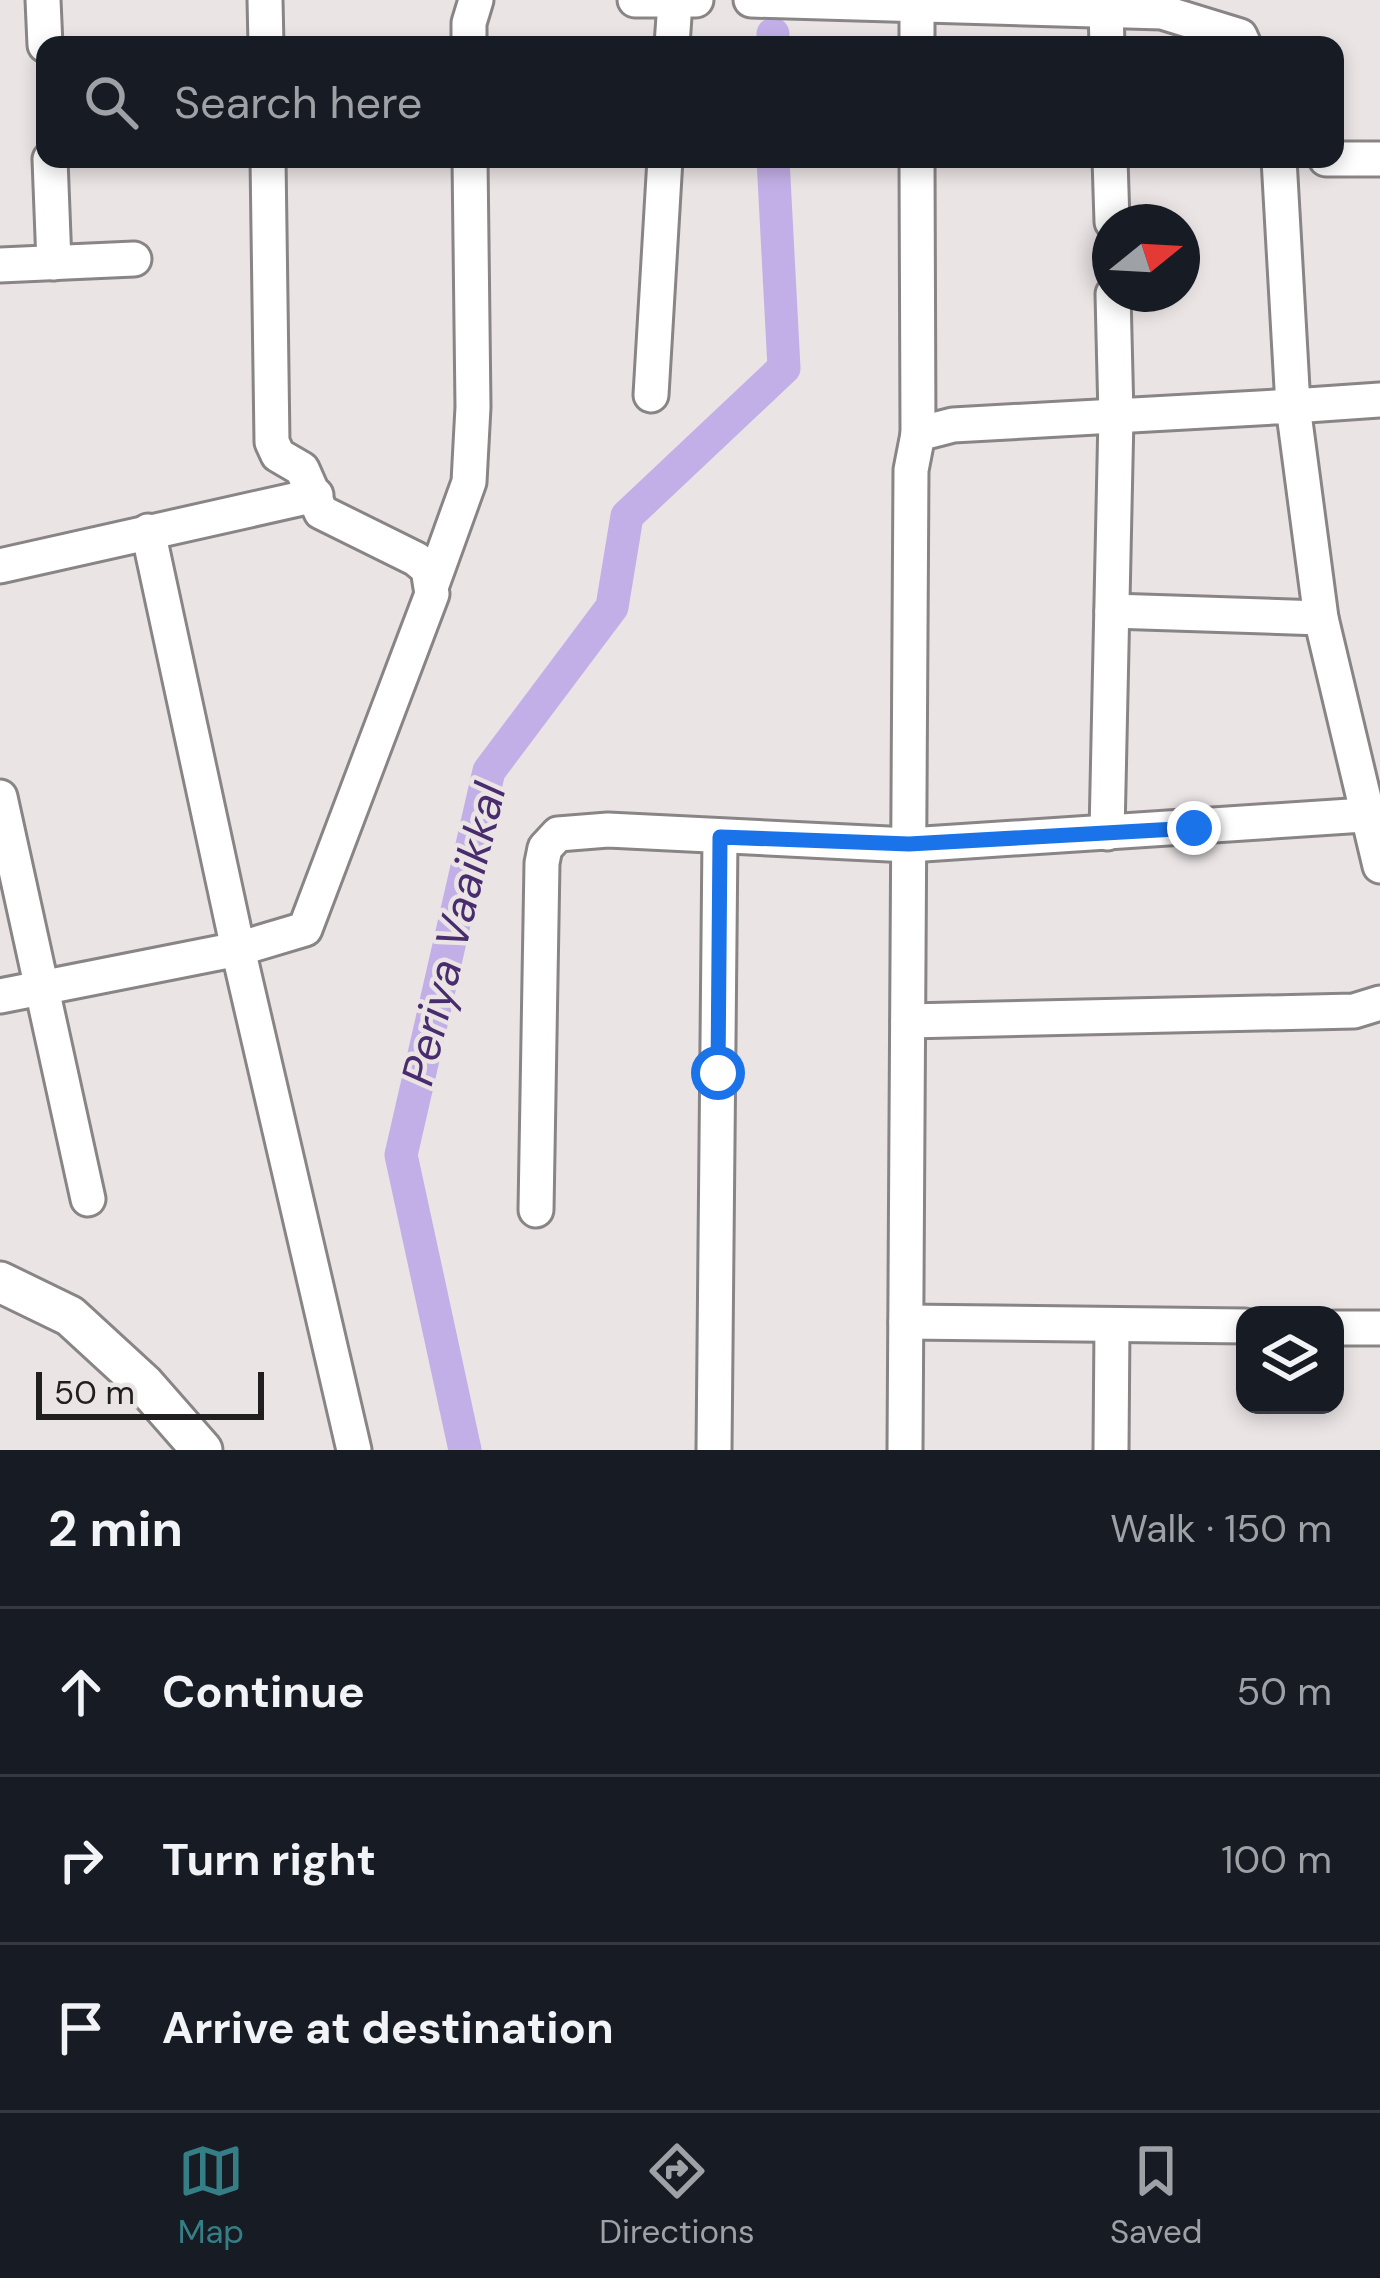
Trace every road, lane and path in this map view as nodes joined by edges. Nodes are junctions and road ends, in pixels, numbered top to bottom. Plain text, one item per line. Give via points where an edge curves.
1 (43, 0) edge
2 (266, 0) edge
3 (476, 0) edge
4 (634, 0) edge
5 (686, 1) edge
6 (753, 2) edge
7 (878, 3) edge
8 (1053, 4) edge
9 (917, 6) junction
10 (1106, 10) junction
11 (1212, 14) edge
12 (45, 36) edge
13 (266, 36) edge
14 (469, 36) edge
15 (675, 36) edge
16 (917, 36) edge
17 (1107, 36) edge
18 (1240, 36) edge
19 (1344, 159) edge
20 (1380, 160) edge
21 (50, 168) edge
22 (268, 168) edge
23 (470, 168) edge
24 (664, 168) edge
25 (917, 168) edge
26 (1110, 168) edge
27 (1280, 168) edge
28 (1111, 204) edge
29 (134, 259) dead end
30 (54, 263) junction
31 (0, 266) edge
32 (1113, 312) edge
33 (651, 395) dead end
34 (1380, 400) edge
35 (1293, 406) junction
36 (1116, 416) junction
37 (918, 434) junction
38 (316, 495) junction
39 (148, 531) junction
40 (0, 566) edge
41 (433, 582) junction
42 (1112, 611) junction
43 (1321, 618) junction
44 (0, 797) edge
45 (1375, 816) edge
46 (1106, 833) junction
47 (720, 837) junction
48 (909, 844) junction
49 (1380, 866) edge
50 (238, 949) junction
51 (41, 985) junction
52 (0, 996) edge
53 (1380, 1004) edge
54 (908, 1021) junction
55 (88, 1198) dead end
56 (536, 1210) dead end
57 (0, 1282) edge
58 (906, 1322) junction
59 (1112, 1325) junction
60 (1236, 1326) edge
61 (1344, 1328) edge
62 (1380, 1328) edge
63 (202, 1450) edge
64 (354, 1450) edge
65 (714, 1450) edge
66 (905, 1450) edge
67 (1111, 1450) edge

1 - 12 street
2 - 13 street
3 - 14 street
4 - 5 street
5 - 15 street
6 - 7 street
7 - 9 street
8 - 9 street
8 - 10 street
9 - 16 street
10 - 11 street
10 - 17 street
11 - 18 street
19 - 20 street
21 - 30 street
22 - 38 street via 272,442
23 - 41 street via 469,482
24 - 33 street
25 - 37 street
26 - 28 street
27 - 35 street
29 - 30 street
30 - 31 street
32 - 36 street
34 - 35 street
35 - 36 street
35 - 43 street
36 - 37 street
36 - 42 street
37 - 48 street via 911,470
38 - 39 street
38 - 41 street via 321,512 416,559
39 - 40 street
39 - 50 street
41 - 50 street via 305,929
42 - 43 street
42 - 46 street
43 - 45 street
44 - 51 street
45 - 46 street
45 - 49 street
46 - 48 street
47 - 48 street
47 - 56 street via 578,830 558,834 545,848
47 - 65 street
48 - 54 street
50 - 51 street
50 - 64 street
51 - 52 street
51 - 55 street
53 - 54 street via 1354,1011
54 - 58 street
57 - 63 street via 70,1316
58 - 59 street
58 - 66 street
59 - 60 street
59 - 67 street
61 - 62 street

